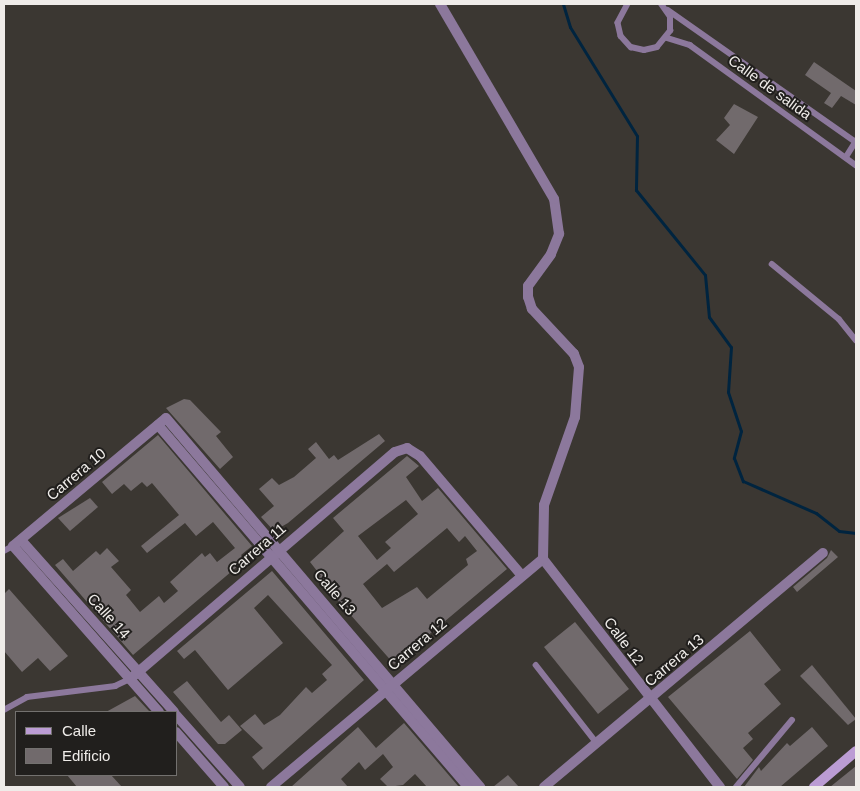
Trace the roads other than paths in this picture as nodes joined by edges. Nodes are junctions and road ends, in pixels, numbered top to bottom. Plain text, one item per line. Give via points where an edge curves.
1 (440, 4) edge
2 (628, 4) edge
3 (661, 4) edge
4 (668, 10) junction
5 (667, 38) junction
6 (856, 142) edge
7 (846, 157) junction
8 (856, 165) edge
9 (772, 264) dead end
10 (856, 340) edge
11 (166, 418) joint
12 (158, 425) junction
13 (17, 543) junction
14 (279, 549) junction
15 (4, 551) edge
16 (823, 553) dead end
17 (270, 557) junction
18 (543, 559) junction
19 (522, 576) junction
20 (536, 665) dead end
21 (138, 671) junction
22 (130, 679) junction
23 (394, 683) junction
24 (385, 690) junction
25 (650, 700) junction
26 (4, 710) edge
27 (158, 711) edge
28 (173, 711) edge
29 (178, 716) edge
30 (792, 720) dead end
31 (178, 734) edge
32 (597, 743) junction
33 (856, 750) edge
34 (224, 787) edge
35 (240, 787) edge
36 (271, 787) edge
37 (468, 787) edge
38 (480, 787) edge
39 (544, 787) edge
40 (720, 787) edge
41 (736, 787) edge
42 (814, 787) edge

1 - 18 street via 554,199 558,234 551,254 528,286 528,298 532,309 574,354 579,368 575,417 544,506
2 - 5 lane via 618,23 621,36 631,46 651,49
3 - 4 lane
4 - 5 lane via 671,24
4 - 6 lane
5 - 7 lane, Calle de salida via 690,44
6 - 7 lane
7 - 8 lane, Calle de salida
9 - 10 lane via 839,319
11 - 12 street, Carrera 10
11 - 14 street, Calle 13
12 - 13 street, Carrera 10
12 - 17 street, Calle 13
13 - 15 lane, Carrera 10
13 - 21 street, Calle 14
13 - 22 street, Calle 14
14 - 17 street, Carrera 11
14 - 19 street, Carrera 11 via 395,452 408,448 420,456
14 - 23 street, Calle 13
16 - 25 street, Carrera 13
17 - 21 street, Carrera 11
17 - 24 street, Calle 13
18 - 19 street, Carrera 12
18 - 25 street, Calle 12
19 - 23 street, Carrera 12
20 - 32 lane
21 - 22 street, Carrera 11
21 - 28 street, Calle 14
22 - 26 lane via 115,686 27,697
22 - 27 street, Calle 14
23 - 24 street, Carrera 12
23 - 38 street, Calle 13
24 - 36 street, Carrera 12
24 - 37 street, Calle 13
25 - 32 street, Carrera 13
25 - 40 street, Calle 12
29 - 35 street, Calle 14
30 - 41 lane
31 - 34 street
32 - 39 street, Carrera 13
33 - 42 street

